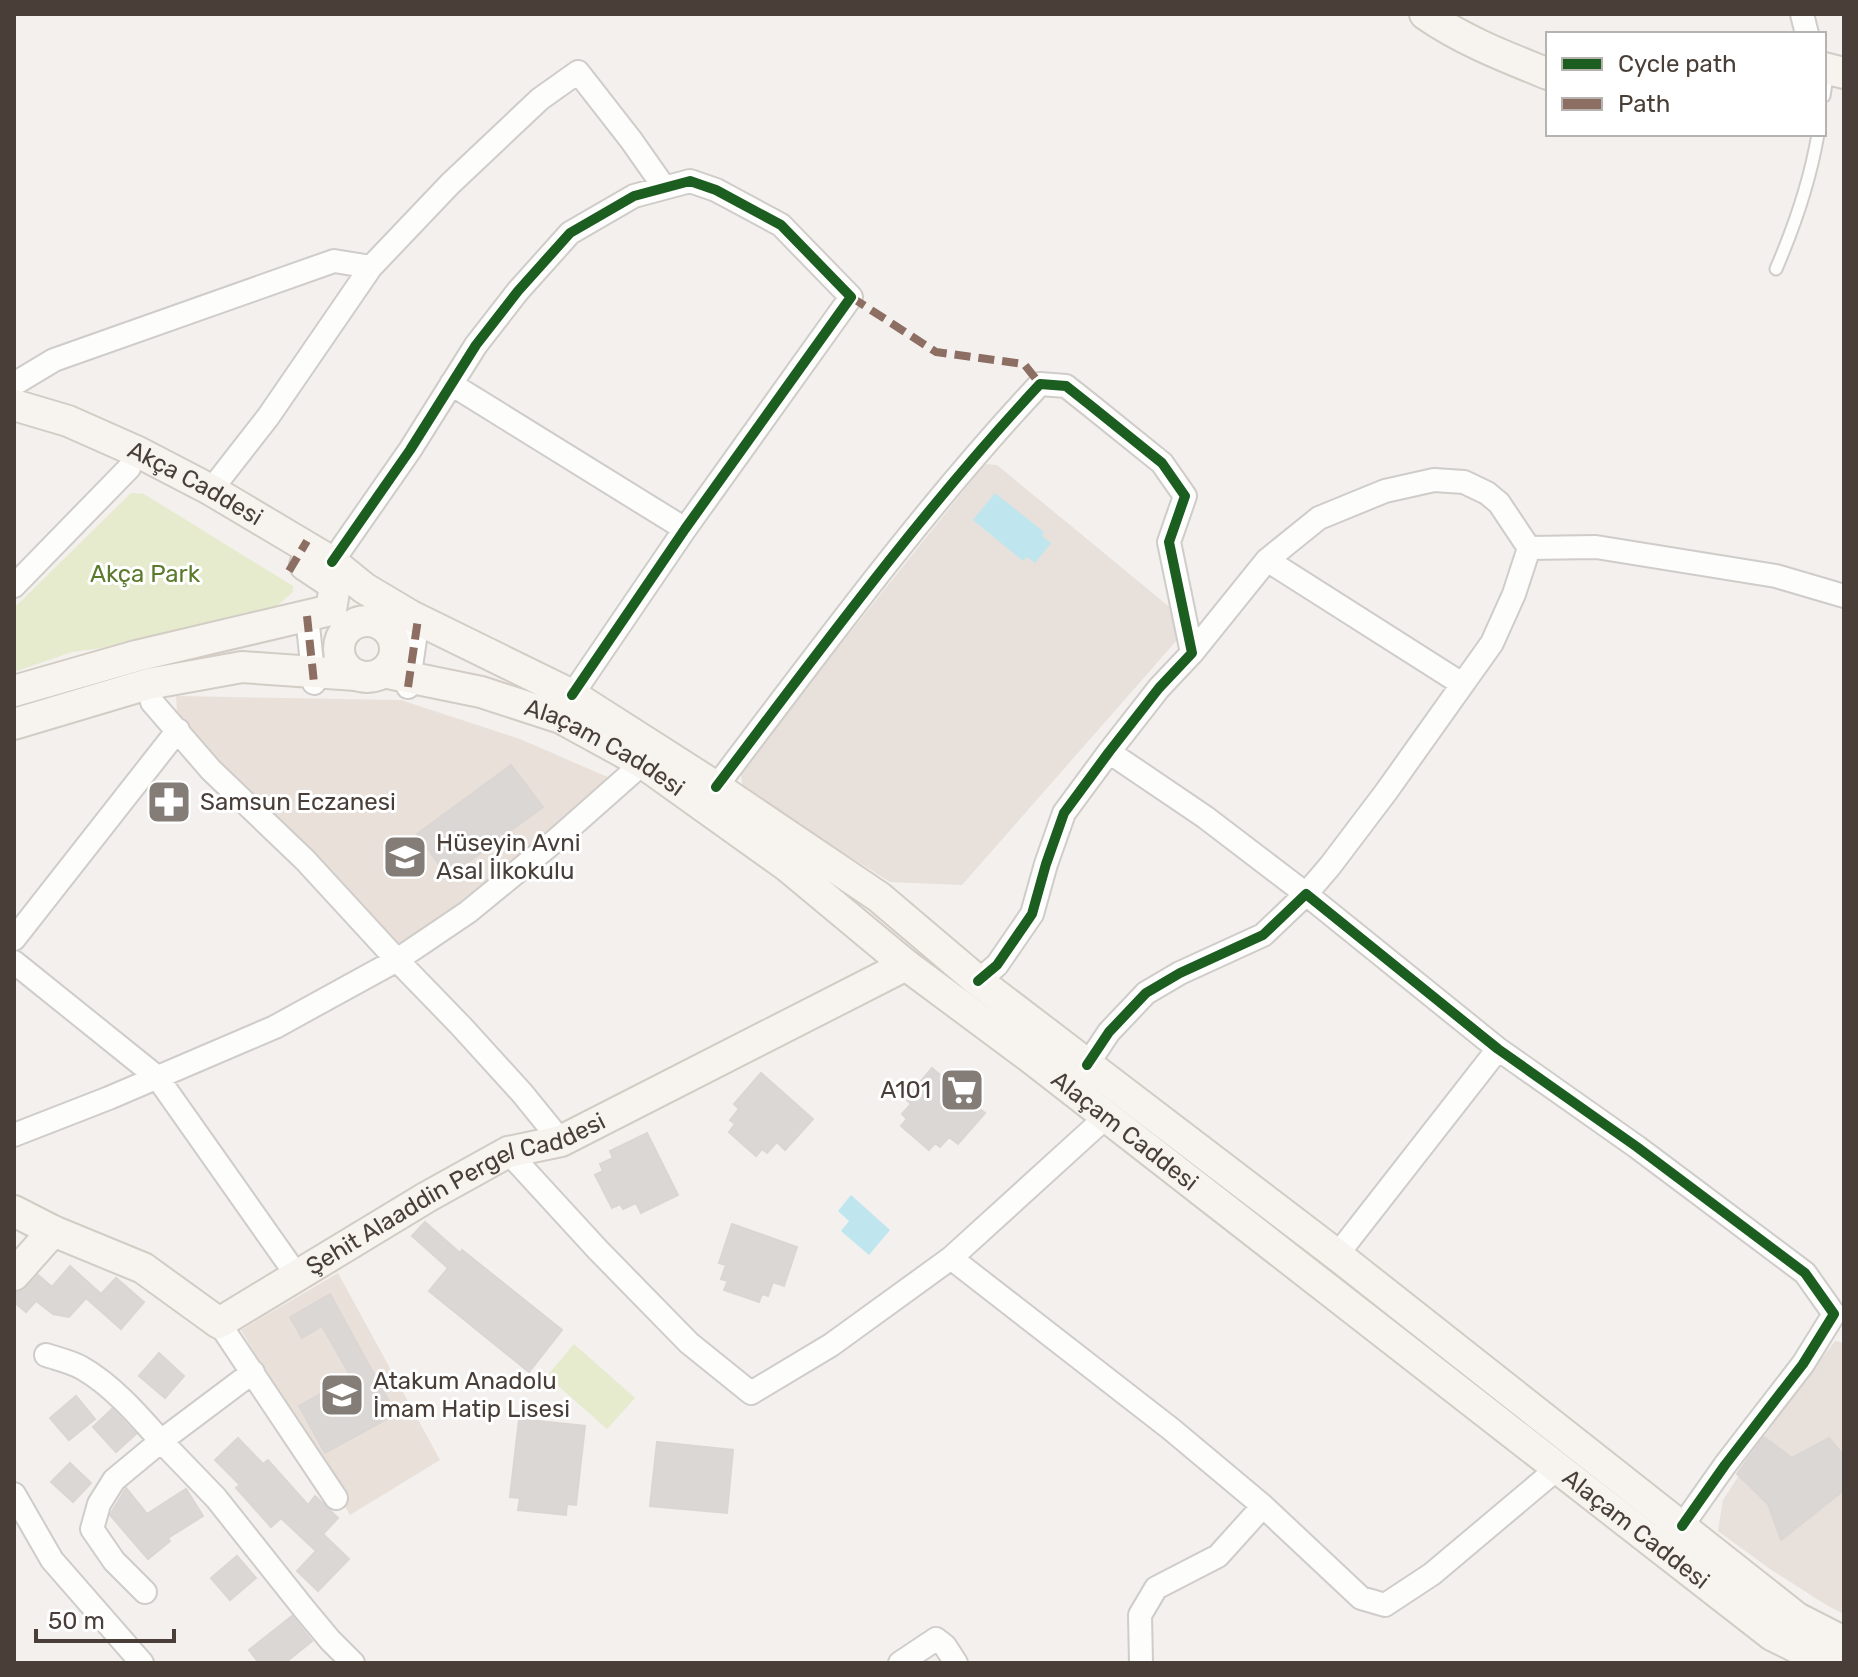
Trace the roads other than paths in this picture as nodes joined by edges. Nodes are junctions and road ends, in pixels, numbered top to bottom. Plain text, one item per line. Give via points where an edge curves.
1 (1425, 14) edge
2 (1546, 73) edge
3 (1818, 136) edge
4 (664, 187) junction
5 (371, 267) junction
6 (1776, 269) dead end
7 (14, 384) edge
8 (451, 384) junction
9 (14, 405) edge
10 (14, 422) edge
11 (129, 468) junction
12 (207, 497) junction
13 (685, 529) junction
14 (1529, 548) junction
15 (299, 554) junction
16 (1267, 560) junction
17 (332, 562) junction
18 (14, 586) edge
19 (364, 588) joint
20 (1844, 596) edge
21 (414, 617) junction
22 (344, 619) junction
23 (1192, 653) junction
24 (313, 678) junction
25 (389, 678) junction
26 (148, 684) junction
27 (1462, 684) junction
28 (14, 691) edge
29 (572, 695) junction
30 (14, 724) edge
31 (178, 730) junction
32 (1109, 752) junction
33 (643, 763) junction
34 (716, 787) junction
35 (1306, 894) junction
36 (14, 939) edge
37 (397, 960) junction
38 (14, 962) edge
39 (906, 965) junction
40 (978, 981) junction
41 (1498, 1049) junction
42 (1087, 1065) junction
43 (157, 1077) junction
44 (1106, 1117) junction
45 (14, 1135) edge
46 (561, 1141) junction
47 (508, 1152) junction
48 (14, 1211) edge
49 (53, 1231) junction
50 (1337, 1255) junction
51 (951, 1258) junction
52 (14, 1275) edge
53 (298, 1277) junction
54 (1839, 1315) edge
55 (219, 1323) junction
56 (46, 1355) dead end
57 (253, 1372) junction
58 (161, 1441) junction
59 (1558, 1468) junction
60 (14, 1494) edge
61 (336, 1498) dead end
62 (1263, 1506) junction
63 (1682, 1526) junction
64 (145, 1592) dead end
65 (1844, 1642) edge
66 (142, 1663) edge
67 (353, 1663) edge
68 (900, 1663) edge
69 (956, 1663) edge
70 (1141, 1663) edge
71 (1828, 1663) edge

1 - 2 main road
3 - 6 lane via 1795,226
4 - 5 street via 578,72 540,99 461,173
4 - 8 street via 634,196 570,233 518,291
4 - 13 street via 690,181 781,225 851,297
5 - 7 street via 334,261 54,360
5 - 12 street
8 - 13 street
8 - 17 street
9 - 12 main road, Akça Caddesi via 68,421 138,452
10 - 11 main road, Akça Caddesi
11 - 12 main road, Akça Caddesi
11 - 18 street
12 - 15 main road, Akça Caddesi
13 - 29 street
14 - 16 street via 1487,493 1464,482 1434,480 1385,491 1319,518
14 - 20 street via 1596,547 1776,576
14 - 27 street via 1492,643
15 - 17 main road, Akça Caddesi
15 - 22 main road via 335,585
16 - 23 street
16 - 27 street
17 - 19 main road, Akça Caddesi
19 - 21 main road, Alaçam Caddesi
21 - 22 main road
21 - 25 street
21 - 29 main road, Alaçam Caddesi
22 - 24 street
22 - 25 main road via 389,631 395,649
22 - 25 main road via 348,629 339,654 348,670
22 - 28 main road via 136,656
23 - 32 street
23 - 34 street via 1169,542 1185,496 1162,463 1066,386 1040,384 848,613
24 - 25 main road, Alaçam Caddesi
24 - 26 main road, Alaçam Caddesi via 242,667
25 - 33 main road, Alaçam Caddesi via 481,692 561,718
26 - 30 main road, Alaçam Caddesi
26 - 31 street via 152,702
27 - 35 street
29 - 34 main road, Alaçam Caddesi
31 - 36 street
31 - 37 street
32 - 35 street
32 - 40 street via 1064,813 1032,914 997,965
33 - 37 street via 468,912
33 - 39 main road, Alaçam Caddesi via 787,866
34 - 40 main road, Alaçam Caddesi via 879,897
35 - 41 street
35 - 42 street via 1263,935 1146,993
37 - 43 street via 275,1027
37 - 46 street
38 - 43 street
39 - 44 main road, Alaçam Caddesi
39 - 46 main road, Şehit Alaaddin Pergel Caddesi
40 - 42 main road, Alaçam Caddesi
41 - 50 street
41 - 54 street via 1805,1273
42 - 50 main road, Alaçam Caddesi
43 - 45 street
43 - 53 street
44 - 51 street
44 - 59 main road, Alaçam Caddesi
46 - 47 main road, Şehit Alaaddin Pergel Caddesi
47 - 51 street via 689,1343 751,1393 831,1345
47 - 53 main road, Şehit Alaaddin Pergel Caddesi
48 - 49 main road
49 - 52 main road
49 - 55 main road via 143,1268
50 - 63 main road, Alaçam Caddesi
51 - 62 street
53 - 55 main road, Şehit Alaaddin Pergel Caddesi
54 - 63 street
55 - 57 street
56 - 58 street via 81,1367 105,1384
57 - 58 street
57 - 61 street
58 - 64 street via 114,1480 92,1529
58 - 67 street via 216,1498
59 - 62 street via 1432,1574 1385,1605 1361,1598
59 - 71 main road, Alaçam Caddesi via 1772,1635
60 - 66 street via 52,1560
62 - 70 street via 1218,1556 1156,1588 1140,1615
63 - 65 main road, Alaçam Caddesi via 1797,1618
68 - 69 street via 936,1639

